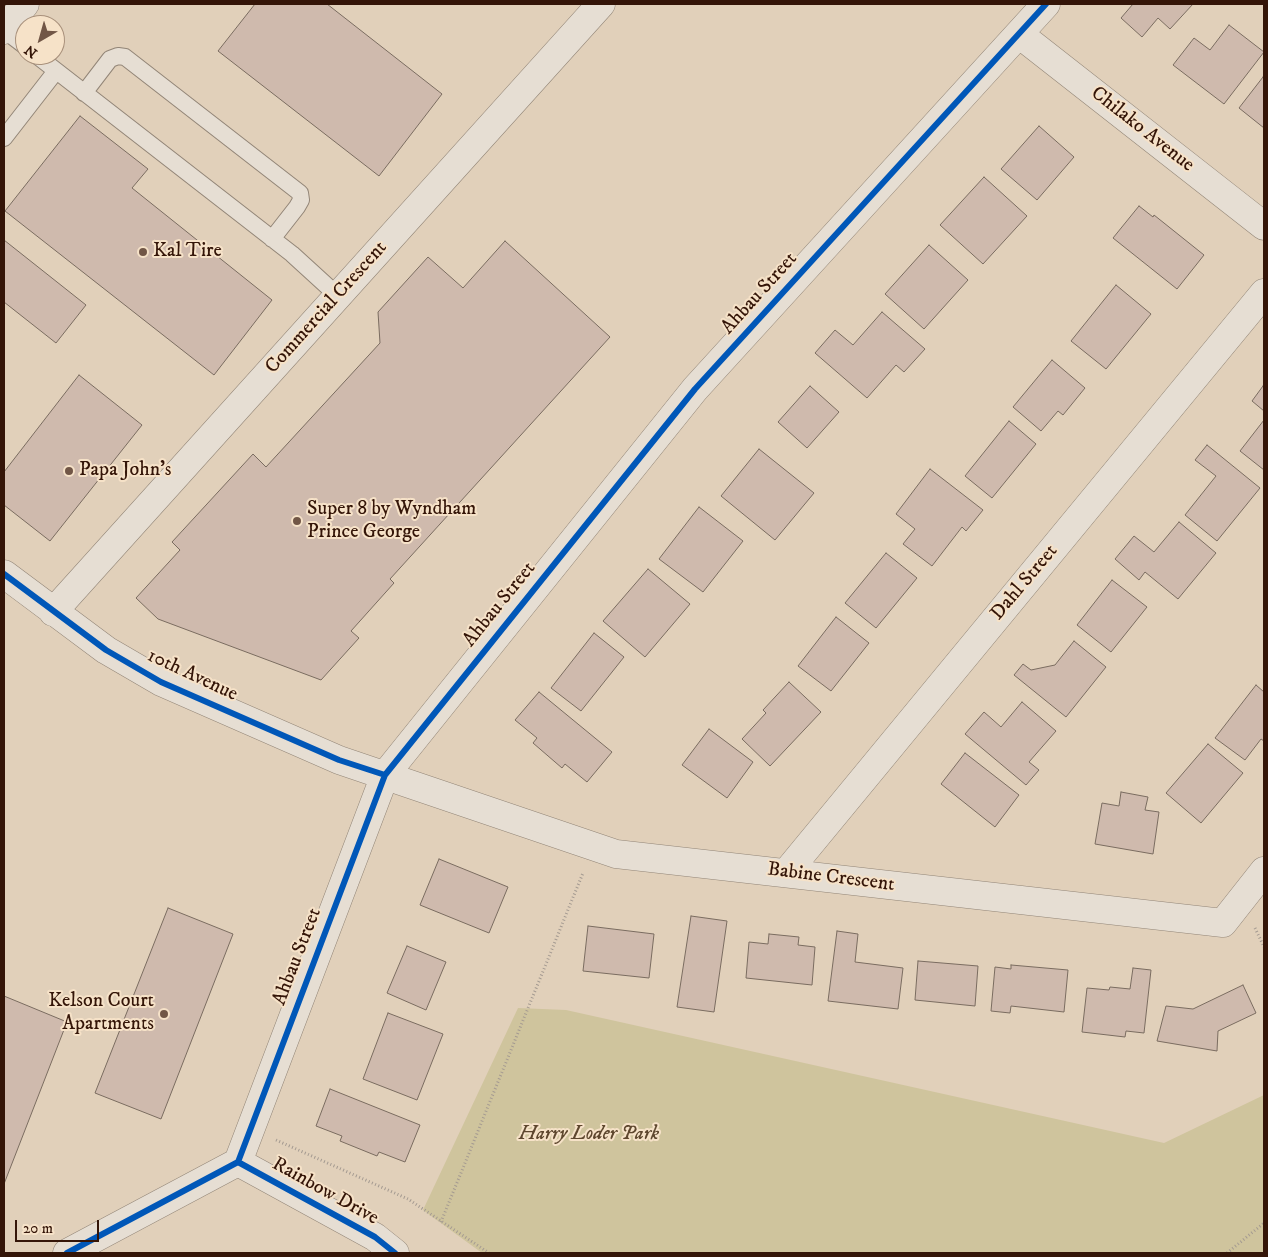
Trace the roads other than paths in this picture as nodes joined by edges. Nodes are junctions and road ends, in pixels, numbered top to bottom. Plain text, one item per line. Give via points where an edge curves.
1 (25, 4) edge
2 (601, 4) edge
3 (1046, 4) edge
4 (4, 30) edge
5 (1019, 34) junction
6 (15, 38) edge
7 (49, 65) edge
8 (56, 70) junction
9 (84, 93) junction
10 (4, 138) edge
11 (1264, 226) edge
12 (272, 239) junction
13 (1264, 293) edge
14 (338, 296) junction
15 (4, 574) edge
16 (54, 612) junction
17 (385, 775) junction
18 (1264, 871) edge
19 (786, 873) junction
20 (238, 1162) junction
21 (67, 1253) edge
22 (395, 1253) edge

1 - 4 street
2 - 14 street, Commercial Crescent
3 - 5 street, Ahbau Street
4 - 6 lane
5 - 11 street, Chilako Avenue
5 - 17 street, Ahbau Street via 695,389
7 - 8 lane
8 - 9 lane
8 - 10 lane
9 - 12 lane
9 - 12 lane via 110,59 125,57 300,193 298,207
12 - 14 lane
13 - 19 street, Dahl Street
14 - 16 street, Commercial Crescent
15 - 16 street, 10th Avenue
16 - 17 street, 10th Avenue via 106,650 161,682 340,760
17 - 19 street, Babine Crescent via 616,854
17 - 20 street, Ahbau Street
18 - 19 street, Babine Crescent via 1223,923
20 - 21 street
20 - 22 street, Rainbow Drive via 375,1237

